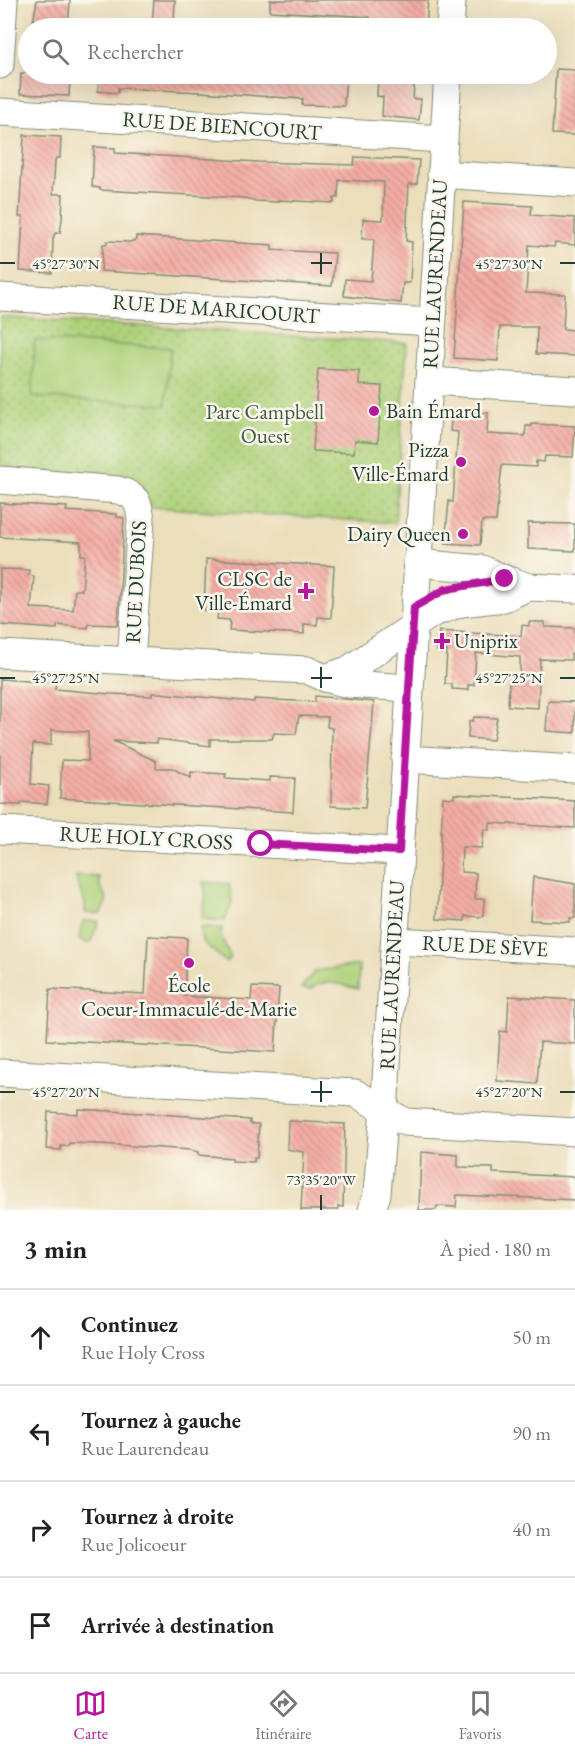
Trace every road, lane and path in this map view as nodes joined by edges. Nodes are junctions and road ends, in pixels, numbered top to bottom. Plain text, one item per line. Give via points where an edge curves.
1 (4, 0) edge
2 (452, 0) edge
3 (451, 18) edge
4 (0, 65) edge
5 (447, 84) edge
6 (0, 112) edge
7 (444, 139) junction
8 (441, 174) junction
9 (575, 183) edge
10 (0, 297) edge
11 (432, 322) junction
12 (429, 381) junction
13 (575, 390) edge
14 (0, 480) edge
15 (417, 563) junction
16 (516, 583) junction
17 (575, 589) edge
18 (413, 617) junction
19 (0, 654) edge
20 (131, 661) junction
21 (316, 674) junction
22 (409, 688) junction
23 (405, 759) junction
24 (575, 769) edge
25 (0, 830) edge
26 (399, 851) junction
27 (395, 941) junction
28 (575, 951) edge
29 (0, 1073) edge
30 (384, 1110) junction
31 (575, 1132) edge
32 (376, 1205) edge

1 - 4 street
2 - 3 street
5 - 7 street, RUE LAURENDEAU
6 - 7 street, RUE DE BIENCOURT
7 - 8 street, RUE LAURENDEAU
8 - 9 street
8 - 11 street, RUE LAURENDEAU
10 - 11 street, RUE DE MARICOURT
11 - 12 street, RUE LAURENDEAU
12 - 13 street
12 - 15 street, RUE LAURENDEAU
14 - 20 street, RUE DUBOIS via 118,490 132,494 140,504
15 - 16 street via 482,569
15 - 18 street, RUE LAURENDEAU
16 - 17 street
16 - 18 street via 504,598
18 - 21 street via 348,670
18 - 22 street, RUE LAURENDEAU
19 - 20 street
20 - 21 street
21 - 22 street via 348,684
22 - 23 street, RUE LAURENDEAU
23 - 24 street
23 - 26 street, RUE LAURENDEAU
25 - 26 street, RUE HOLY CROSS
26 - 27 street, RUE LAURENDEAU
27 - 28 street, RUE DE SÈVE
27 - 30 street, RUE LAURENDEAU
29 - 30 street via 355,1094
30 - 31 street via 405,1122
30 - 32 street, RUE LAURENDEAU

